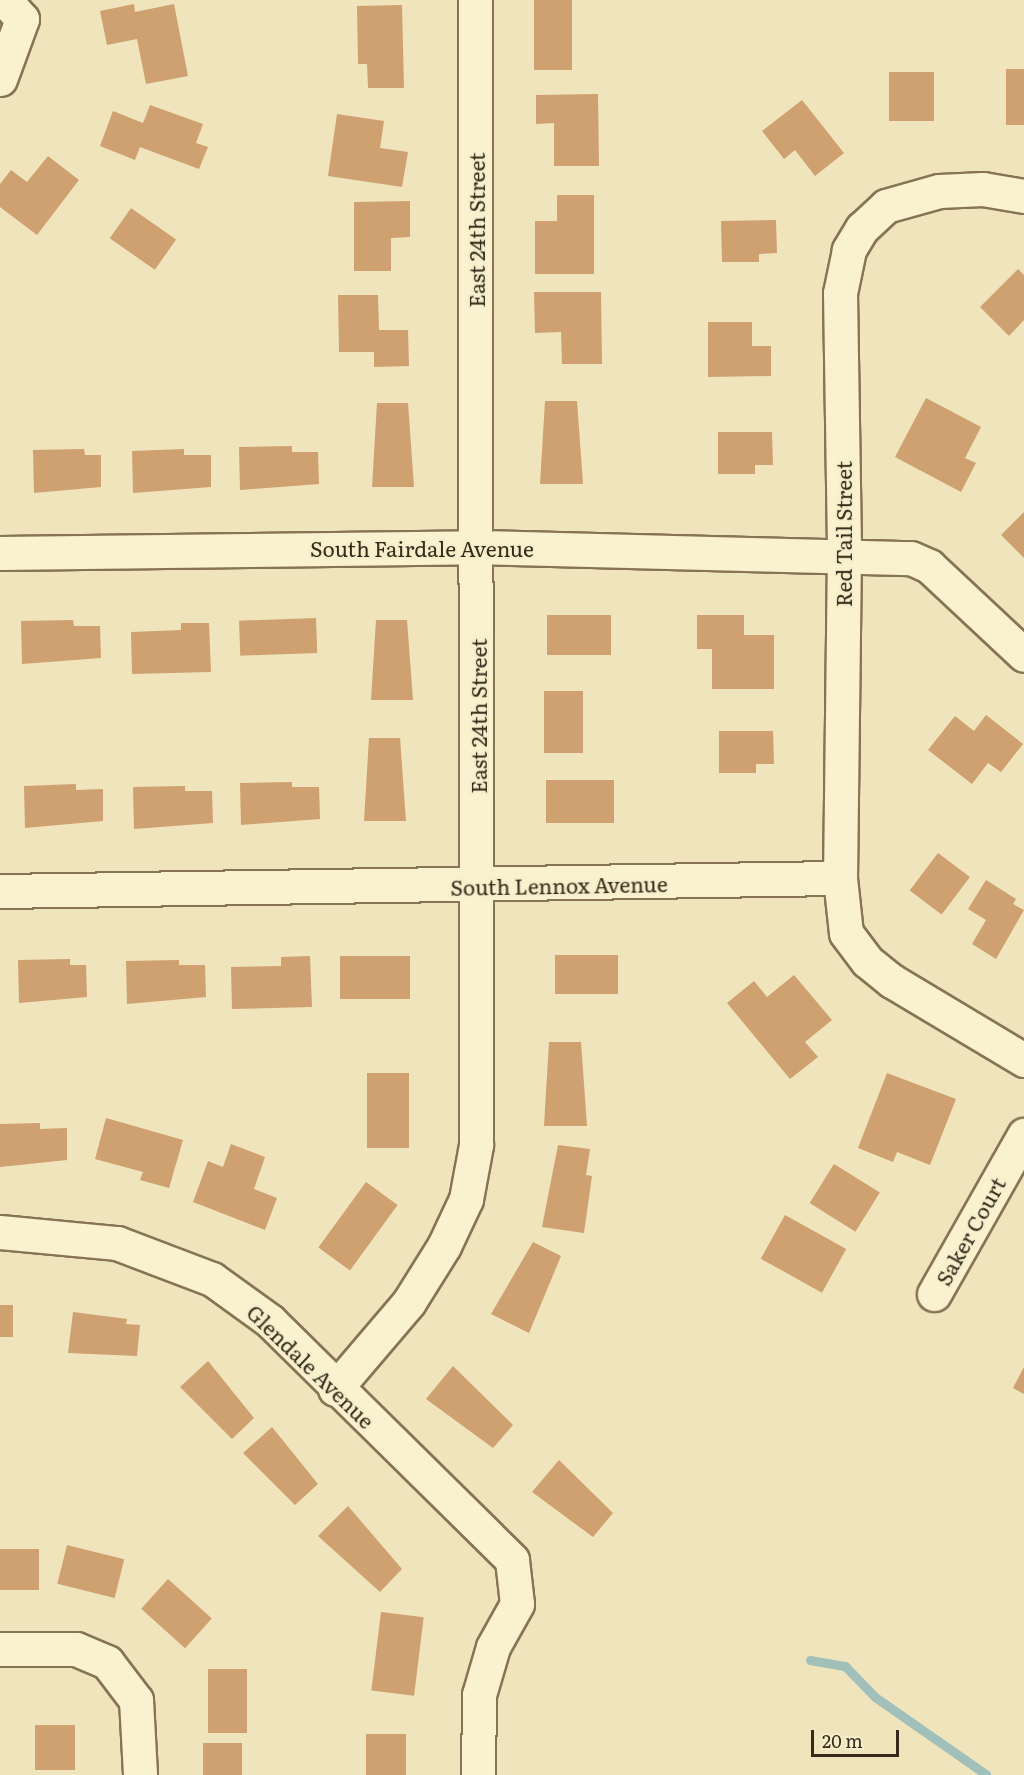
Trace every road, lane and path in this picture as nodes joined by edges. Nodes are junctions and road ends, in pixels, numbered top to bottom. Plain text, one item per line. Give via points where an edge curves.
1 (475, 0) edge
2 (14, 10) edge
3 (0, 79) edge
4 (1024, 196) edge
5 (478, 547) junction
6 (844, 552) junction
7 (0, 553) edge
8 (1024, 655) edge
9 (840, 878) junction
10 (477, 887) junction
11 (0, 891) edge
12 (1024, 1060) edge
13 (1024, 1136) edge
14 (0, 1232) edge
15 (934, 1294) dead end
16 (335, 1389) junction
17 (0, 1649) edge
18 (140, 1775) edge
19 (478, 1775) edge

1 - 5 street, East 24th Street
2 - 3 street
4 - 6 street, Red Tail Street via 983,189 939,191 886,206 862,228 842,272
5 - 6 street, South Fairdale Avenue
5 - 7 street, South Fairdale Avenue
5 - 10 street, East 24th Street
6 - 8 street, South Fairdale Avenue via 911,558 929,566
6 - 9 street, Red Tail Street
9 - 10 street, South Lennox Avenue
9 - 12 street via 846,933 867,961
10 - 11 street, South Lennox Avenue
10 - 16 street, East 24th Street via 478,1096 466,1199 409,1302
13 - 15 street, Saker Court
14 - 16 street, Glendale Avenue via 117,1244 212,1279 270,1322
16 - 19 street, Glendale Avenue via 512,1560 517,1604 493,1647 479,1695
17 - 18 street via 76,1649 107,1662 136,1700

